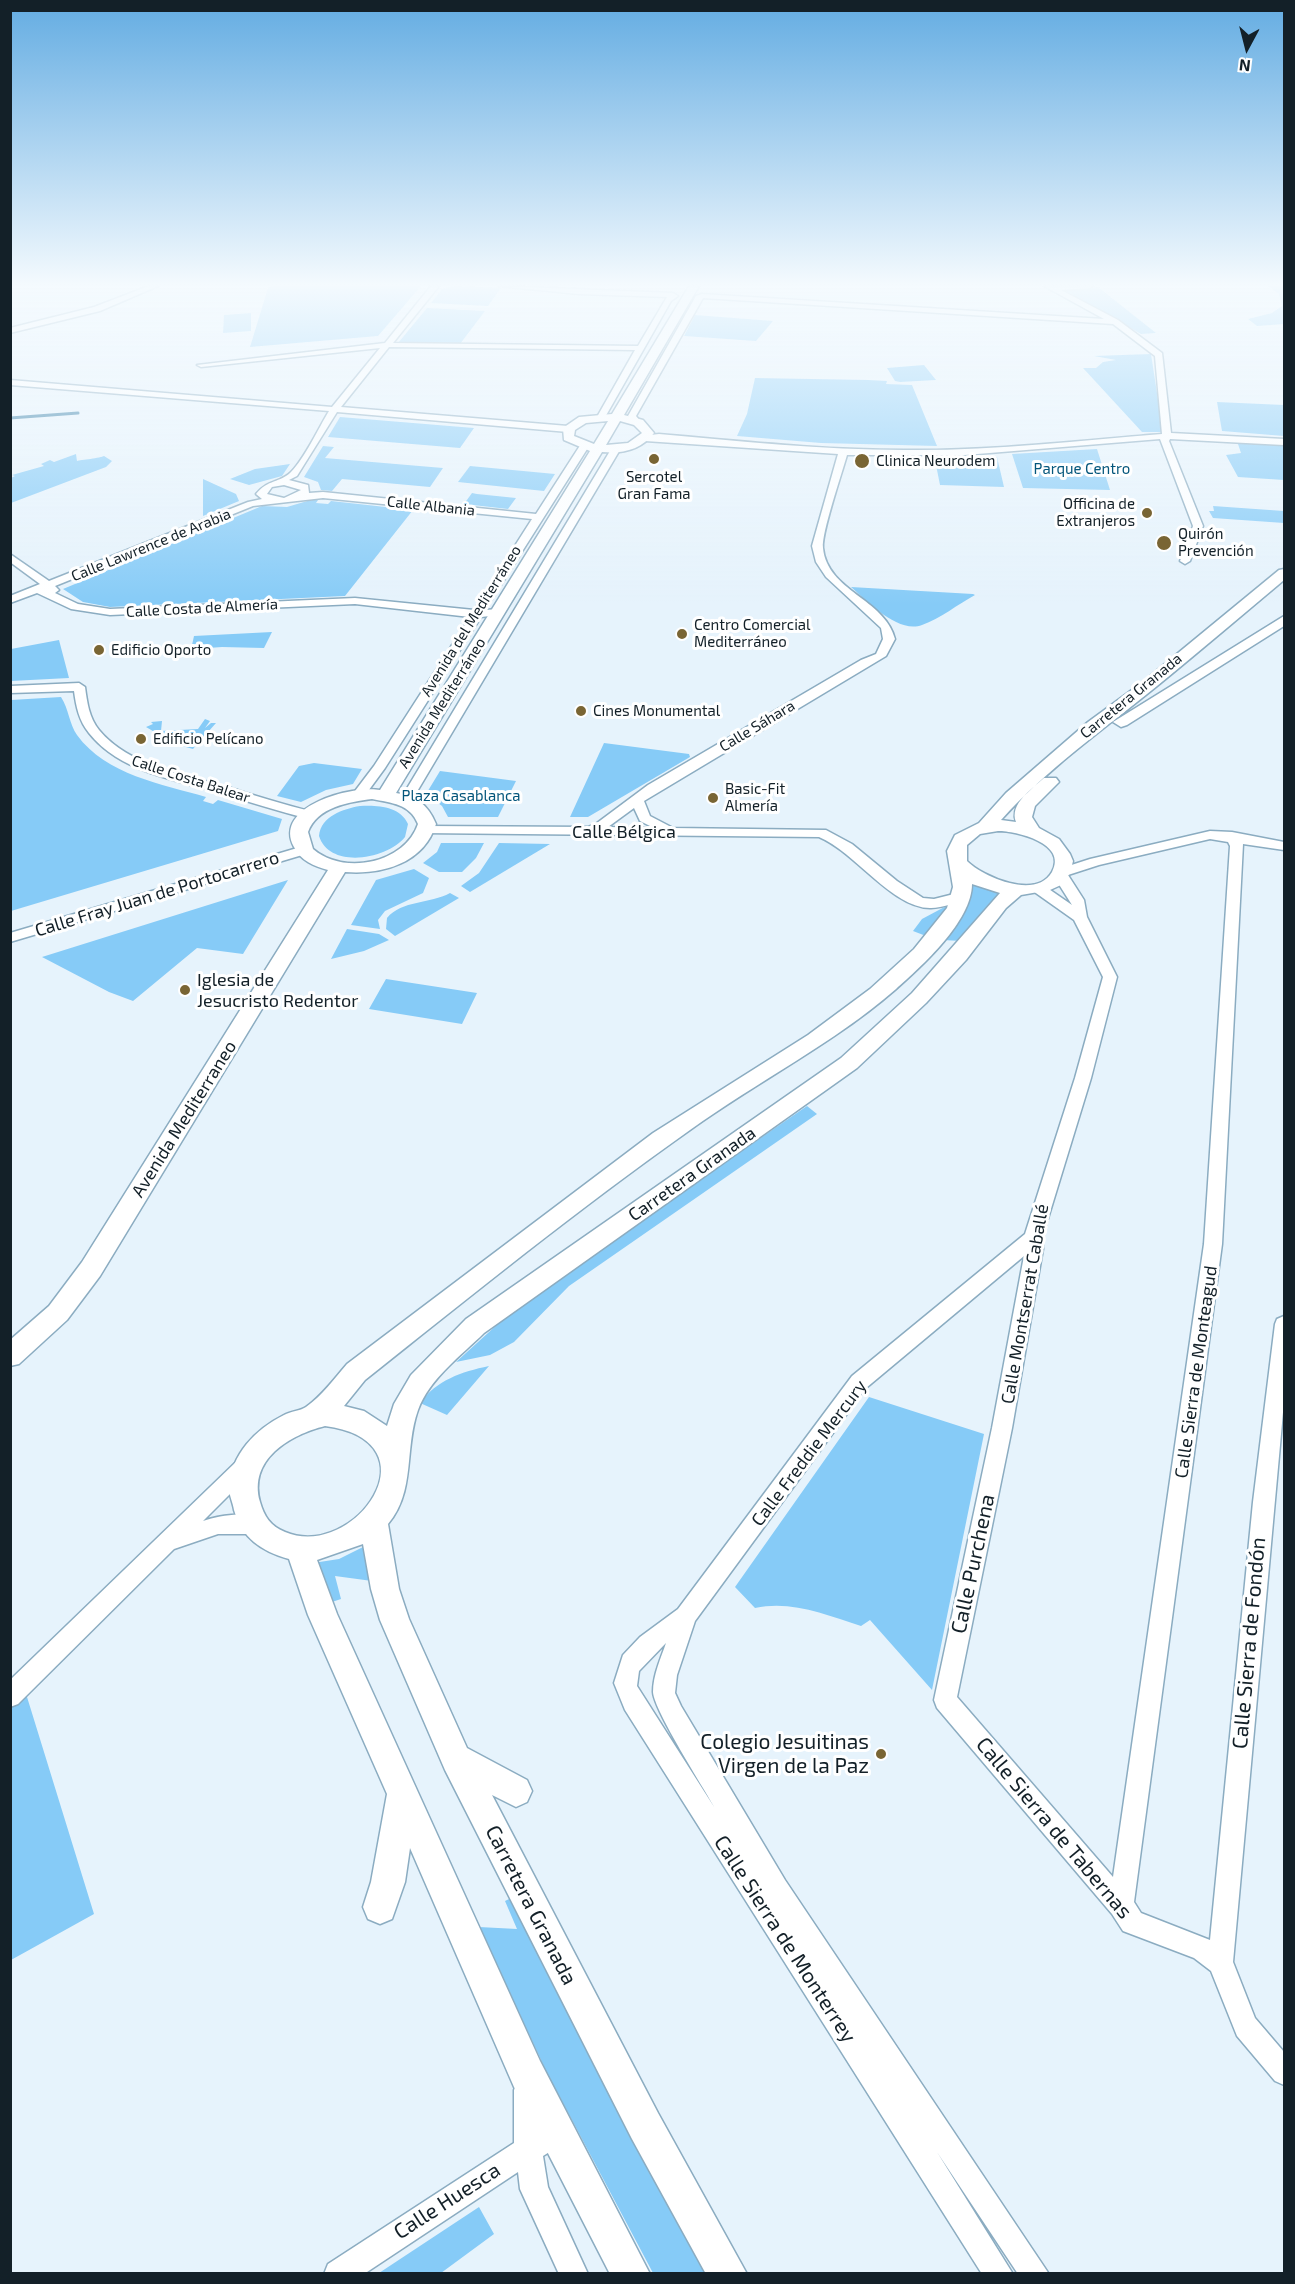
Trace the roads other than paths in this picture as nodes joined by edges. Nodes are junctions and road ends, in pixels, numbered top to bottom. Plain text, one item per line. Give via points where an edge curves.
1 (133, 393) edge
2 (348, 393) edge
3 (615, 393) edge
4 (631, 393) edge
5 (643, 393) edge
6 (1163, 393) edge
7 (334, 410) junction
8 (601, 417) junction
9 (617, 417) junction
10 (636, 421) junction
11 (568, 429) junction
12 (650, 436) junction
13 (1167, 436) junction
14 (1284, 442) edge
15 (584, 446) junction
16 (599, 448) junction
17 (616, 448) junction
18 (843, 452) junction
19 (300, 486) junction
20 (262, 495) junction
21 (273, 500) junction
22 (251, 504) junction
23 (538, 517) junction
24 (10, 557) edge
25 (1185, 561) dead end
26 (1284, 573) edge
27 (11, 585) edge
28 (51, 591) junction
29 (24, 594) junction
30 (10, 600) edge
31 (499, 612) junction
32 (476, 614) junction
33 (1284, 620) edge
34 (10, 690) edge
35 (358, 795) junction
36 (386, 795) junction
37 (406, 800) junction
38 (637, 800) junction
39 (309, 815) junction
40 (985, 827) junction
41 (427, 830) junction
42 (1032, 831) junction
43 (588, 832) junction
44 (672, 832) junction
45 (1232, 836) junction
46 (1284, 846) edge
47 (304, 850) junction
48 (1062, 854) junction
49 (1095, 862) junction
50 (960, 865) junction
51 (339, 867) junction
52 (1061, 874) junction
53 (1027, 889) junction
54 (962, 896) junction
55 (1080, 917) junction
56 (10, 938) edge
57 (1033, 1238) junction
58 (1284, 1324) edge
59 (10, 1356) edge
60 (314, 1416) junction
61 (1002, 1428) joint
62 (250, 1461) junction
63 (395, 1467) junction
64 (374, 1520) junction
65 (253, 1525) junction
66 (170, 1543) junction
67 (298, 1548) junction
68 (686, 1616) junction
69 (10, 1696) edge
70 (945, 1700) joint
71 (456, 1760) junction
72 (516, 1791) dead end
73 (402, 1796) junction
74 (1121, 1905) junction
75 (380, 1907) dead end
76 (1220, 1962) junction
77 (1284, 2072) edge
78 (527, 2074) junction
79 (557, 2131) junction
80 (529, 2148) junction
81 (338, 2274) edge
82 (574, 2274) edge
83 (631, 2274) edge
84 (728, 2274) edge
85 (999, 2274) edge
86 (1035, 2274) edge

1 - 7 street
2 - 7 street
3 - 8 street
4 - 9 main road, Avenida del Mediterráneo
5 - 10 street via 632,416
6 - 13 street
7 - 11 street
7 - 19 street
8 - 9 main road
8 - 11 main road via 583,420
9 - 10 main road
9 - 16 main road, Avenida del Mediterráneo
10 - 12 main road via 645,426
11 - 15 main road via 568,437
12 - 17 main road
12 - 18 street
13 - 14 street
13 - 18 street via 965,452
13 - 25 street via 1164,441 1198,526
15 - 16 main road
15 - 23 street, Avenida del Mediterráneo
16 - 17 main road
16 - 31 main road, Avenida del Mediterráneo
17 - 37 street, Avenida del Mediterráneo
18 - 38 street, Calle Sáhara via 817,546 818,558 837,584 887,626 890,639 880,656 776,714
19 - 20 street, Calle Lawrence de Arabia via 279,483 265,487
19 - 21 street, Calle Lawrence de Arabia
19 - 23 street, Calle Albania via 323,495
20 - 21 street
20 - 22 street, Calle Lawrence de Arabia
21 - 22 street, Calle Lawrence de Arabia
22 - 28 street, Calle Lawrence de Arabia
23 - 32 street, Avenida del Mediterráneo
24 - 28 street, Calle Costa de Almería
26 - 40 main road, Carretera Granada via 1094,725 1012,797
27 - 29 street
28 - 29 street, Calle Costa de Almería
28 - 29 street, Calle Costa de Almería via 39,589
28 - 32 street, Calle Costa de Almería via 78,608 114,612 355,601
29 - 30 street
31 - 32 street, Calle Costa de Almería
31 - 36 main road, Avenida Mediterráneo
32 - 35 street, Avenida del Mediterráneo
33 - 42 main road, Carretera Granada via 1113,727 1024,808 1023,823
34 - 39 street, Calle Costa Balear via 79,687 90,727 120,755 156,771
35 - 36 main road
35 - 39 main road via 339,798
36 - 37 main road
37 - 41 main road via 419,808
38 - 43 street, Calle Sáhara
38 - 44 street via 645,818
39 - 47 main road via 300,830
40 - 42 main road
40 - 50 main road, Carretera Granada via 962,838 956,856
41 - 43 street, Calle Bélgica
41 - 51 main road via 423,841 400,858 365,868
42 - 48 main road
43 - 44 street, Calle Bélgica
44 - 54 street, Calle Bélgica via 821,833 837,840 912,898 928,905
45 - 46 street
45 - 49 street via 1210,834
45 - 74 street, Calle Sierra de Monteagud via 1237,846 1213,1244
47 - 51 main road via 318,861
47 - 56 street, Calle Fray Juan de Portocarrero
48 - 49 street
48 - 52 main road
49 - 52 street
50 - 53 main road via 982,882
50 - 54 main road, Carretera Granada
51 - 59 main road, Avenida Mediterraneo via 91,1269 58,1313
52 - 53 main road, Carretera Granada via 1050,883
52 - 55 street, Calle Montserrat Caballé via 1074,895
53 - 55 street
53 - 63 main road, Carretera Granada via 999,904 919,998 849,1063 475,1326 430,1372 406,1405
54 - 60 main road via 948,921 927,944 837,1027 663,1137 356,1372
55 - 57 street, Calle Montserrat Caballé via 1110,977
57 - 61 street, Calle Montserrat Caballé
57 - 68 street, Calle Freddie Mercury via 859,1382
58 - 76 street, Calle Sierra de Fondón via 1263,1502
60 - 62 main road via 277,1432
60 - 63 main road via 352,1417 369,1425 386,1443
61 - 70 street, Calle Purchena
62 - 65 main road via 242,1494
62 - 66 street
63 - 64 main road, Carretera Granada via 390,1494
64 - 67 main road, Carretera Granada via 351,1537 325,1547
64 - 71 main road, Carretera Granada via 385,1590 395,1620
65 - 66 street via 218,1525
65 - 67 main road, Carretera Granada via 280,1544
66 - 69 street
67 - 73 main road
68 - 85 street, Calle Sierra de Monterrey via 627,1667 625,1684
68 - 86 street via 666,1675 664,1694 673,1714 776,1889
70 - 74 street, Calle Sierra de Tabernas
71 - 72 main road
71 - 84 main road, Carretera Granada via 645,2126
73 - 75 main road
73 - 78 main road
74 - 76 street, Calle Sierra de Tabernas via 1132,1922 1202,1949
76 - 77 street via 1246,2027
78 - 79 main road
78 - 80 street
79 - 80 street, Calle Huesca
79 - 83 main road
80 - 81 street, Calle Huesca
80 - 82 street via 534,2188

